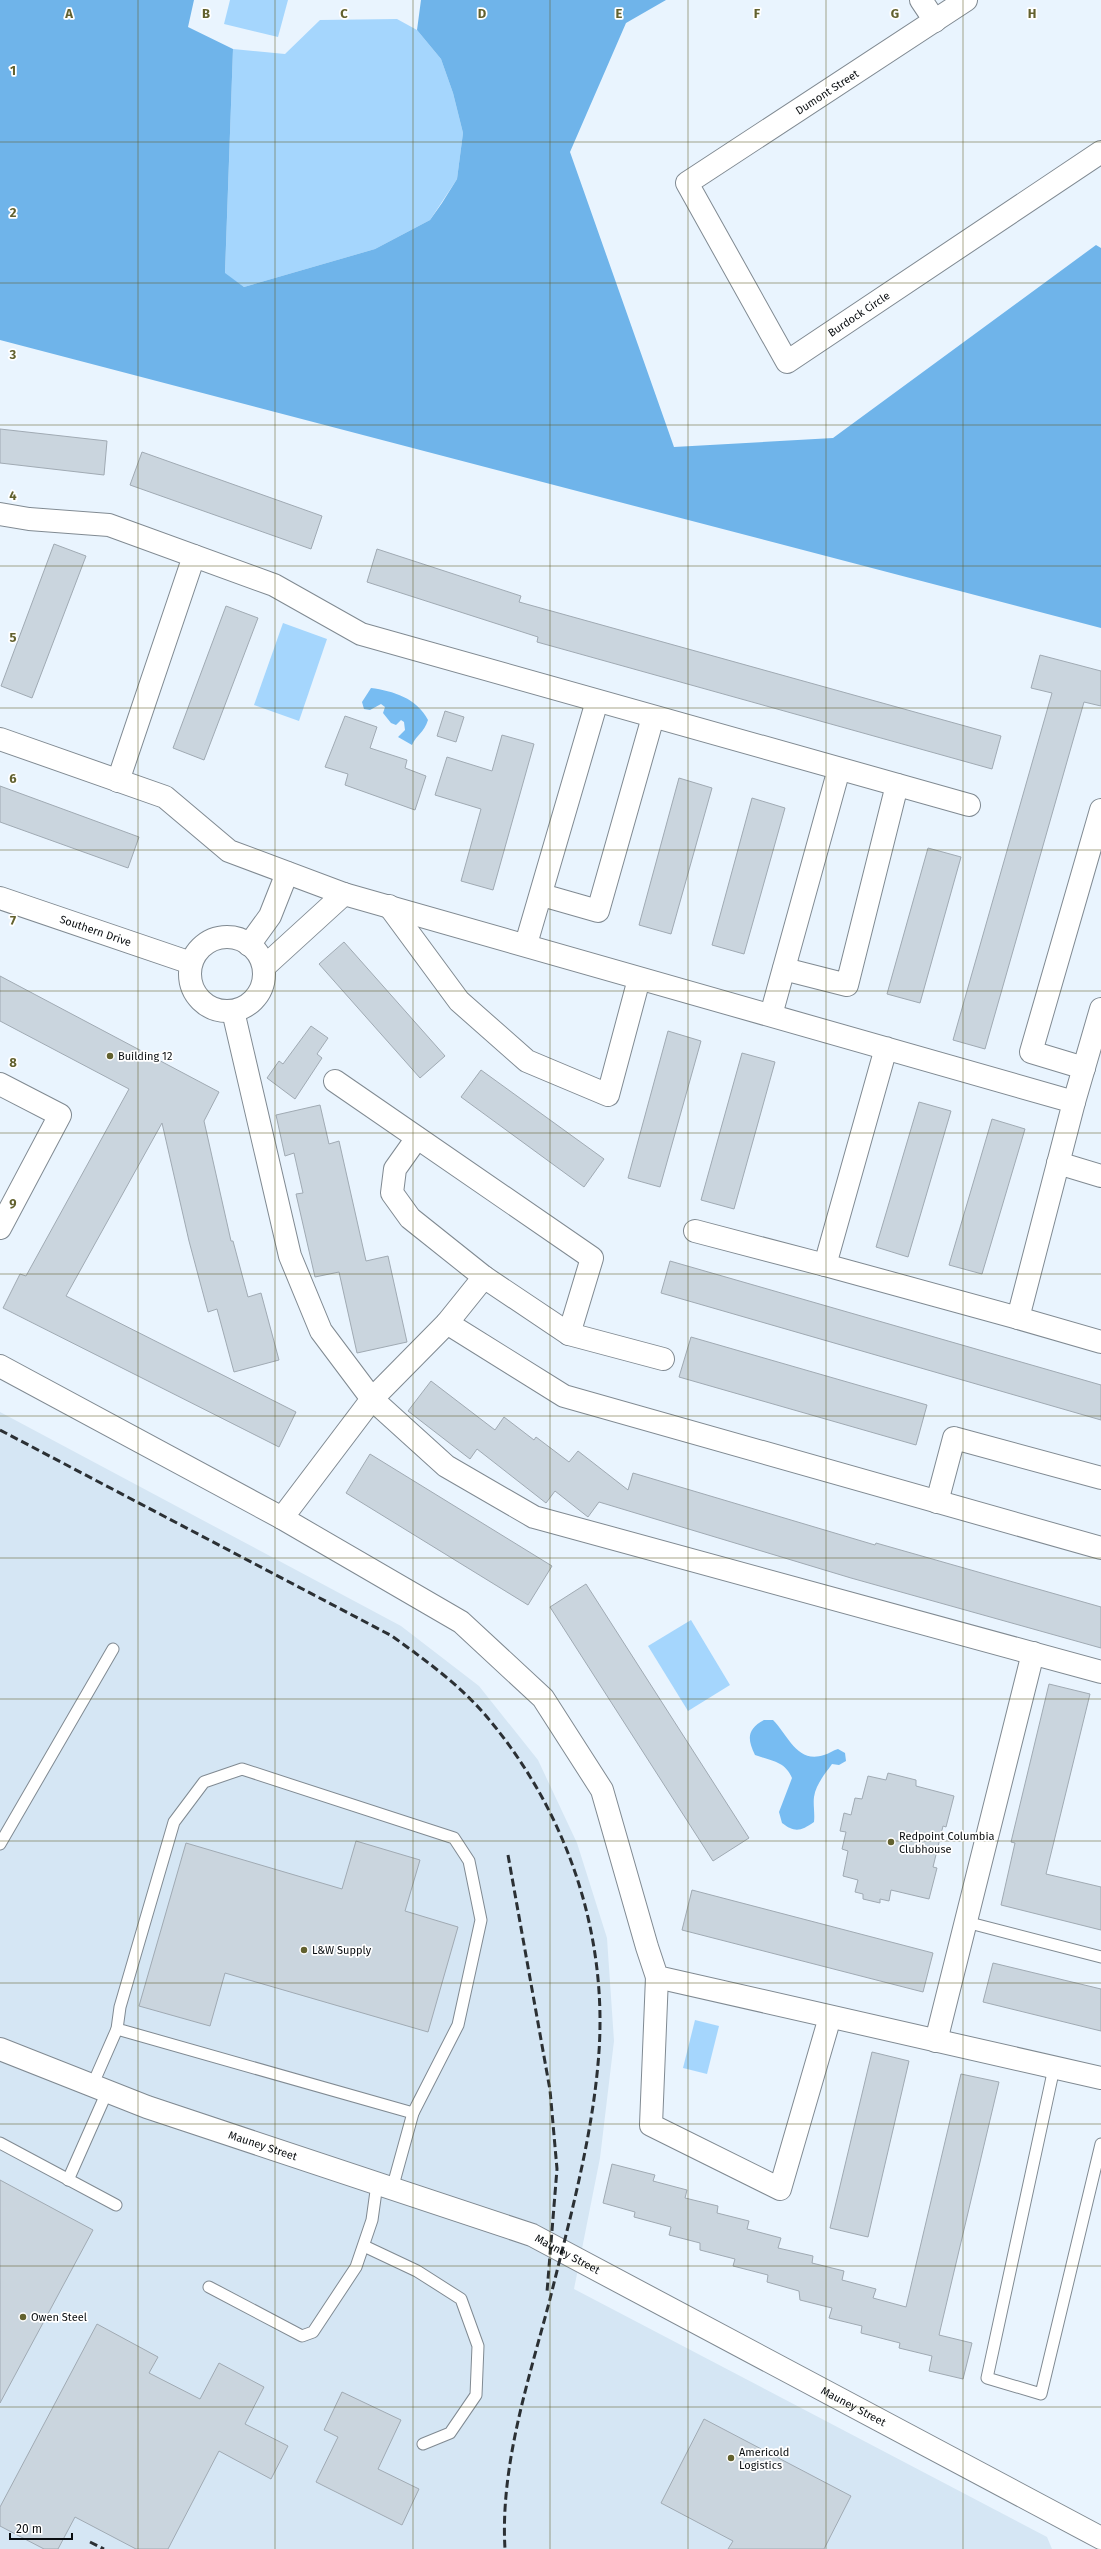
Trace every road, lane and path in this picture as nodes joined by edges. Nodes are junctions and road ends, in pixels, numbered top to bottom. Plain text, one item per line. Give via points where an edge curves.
1 (921, 0) edge
2 (966, 0) edge
3 (935, 21) junction
4 (1101, 152) edge
5 (687, 183) joint
6 (0, 514) edge
7 (194, 556) junction
8 (597, 701) junction
9 (653, 717) junction
10 (0, 739) edge
11 (839, 769) junction
12 (118, 780) junction
13 (897, 785) junction
14 (969, 805) dead end
15 (1101, 810) edge
16 (287, 873) junction
17 (344, 894) junction
18 (542, 895) junction
19 (0, 898) edge
20 (389, 906) junction
21 (526, 944) junction
22 (249, 945) junction
23 (191, 963) junction
24 (264, 967) junction
25 (784, 969) junction
26 (639, 979) junction
27 (1101, 1009) edge
28 (233, 1011) junction
29 (771, 1015) junction
30 (886, 1048) junction
31 (1084, 1068) junction
32 (335, 1082) dead end
33 (0, 1084) edge
34 (1074, 1102) junction
35 (417, 1138) junction
36 (1058, 1163) junction
37 (1101, 1176) edge
38 (0, 1228) edge
39 (695, 1231) dead end
40 (825, 1265) junction
41 (484, 1277) junction
42 (1018, 1318) junction
43 (447, 1323) junction
44 (569, 1334) junction
45 (1101, 1342) edge
46 (663, 1358) dead end
47 (0, 1366) edge
48 (372, 1399) junction
49 (1101, 1478) edge
50 (937, 1502) junction
51 (282, 1518) junction
52 (1101, 1548) edge
53 (113, 1649) dead end
54 (1033, 1653) junction
55 (1101, 1672) edge
56 (0, 1844) edge
57 (966, 1922) junction
58 (1101, 1957) edge
59 (657, 1977) junction
60 (830, 2017) junction
61 (117, 2029) junction
62 (936, 2042) junction
63 (0, 2049) edge
64 (1054, 2068) junction
65 (1101, 2078) edge
66 (100, 2089) junction
67 (413, 2113) junction
68 (0, 2144) edge
69 (1101, 2144) edge
70 (68, 2180) junction
71 (384, 2186) junction
72 (116, 2205) dead end
73 (364, 2246) junction
74 (209, 2287) dead end
75 (423, 2444) dead end
76 (1101, 2538) edge

1 - 3 street
2 - 3 street, Dumont Street
3 - 5 street, Dumont Street
4 - 5 street, Burdock Circle via 787,362
6 - 7 street via 29,519 109,525
7 - 8 street via 274,585 361,634
7 - 12 street
8 - 9 street
8 - 18 street
9 - 11 street
9 - 18 street via 598,911
10 - 12 street
11 - 13 street
11 - 25 street
12 - 16 street via 165,797 228,851
13 - 14 street
13 - 25 street via 847,986
15 - 31 street via 1031,1052
16 - 17 street
16 - 22 street via 270,916
17 - 20 street
17 - 24 street
18 - 21 street
19 - 23 street, Southern Drive
20 - 21 street
20 - 26 street via 459,1001 527,1061 608,1095
21 - 26 street
22 - 23 street via 242,939 230,936 217,937 206,943
22 - 24 street via 260,955
23 - 28 street via 192,988 199,998 208,1006 220,1011
24 - 28 street via 261,991 244,1008
25 - 29 street
26 - 29 street
27 - 31 street
28 - 48 street via 290,1256 321,1331
29 - 30 street
30 - 34 street
30 - 40 street
31 - 34 street
32 - 35 street
33 - 38 street via 60,1115
34 - 36 street
35 - 41 street via 395,1168 392,1193 410,1218
35 - 44 street via 592,1258
36 - 37 street
36 - 42 street
39 - 40 street
40 - 42 street
41 - 43 street
41 - 44 street
42 - 45 street
43 - 48 street
43 - 50 street via 564,1396
44 - 46 street
47 - 51 street
48 - 51 street
48 - 54 street via 446,1466 534,1517
49 - 50 street via 954,1438
50 - 52 street
51 - 59 street via 461,1622 543,1698 602,1790
53 - 56 lane
54 - 55 street
54 - 57 street
57 - 58 lane
57 - 62 street
59 - 60 street
59 - 60 street via 651,2125 780,2189
60 - 62 street
61 - 66 lane
61 - 67 lane
61 - 67 lane via 120,2006 174,1822 204,1782 242,1769 454,1838 469,1861 481,1920 459,2018
62 - 64 street
63 - 66 street, Mauney Street
64 - 65 street
64 - 69 lane via 986,2378 1041,2394
66 - 70 lane
66 - 71 street, Mauney Street
67 - 71 lane
68 - 70 lane
70 - 72 lane
71 - 73 lane
71 - 76 street, Mauney Street via 538,2238
73 - 74 lane via 356,2267 313,2332 302,2336
73 - 75 lane via 417,2271 461,2299 478,2346 476,2395 450,2433

